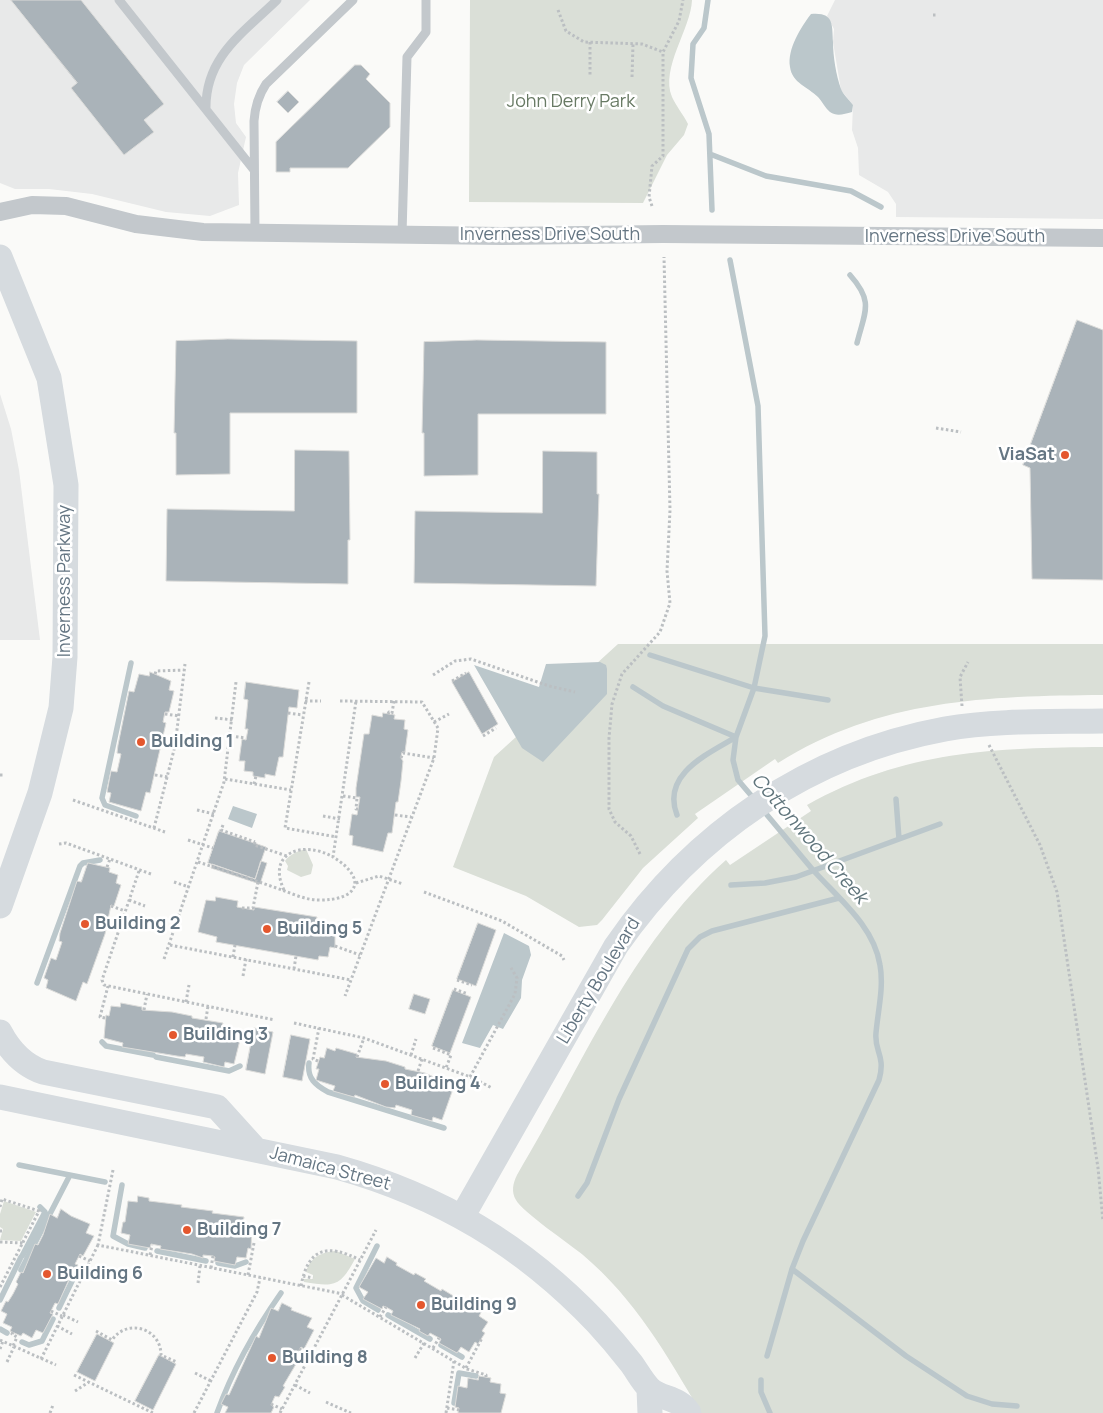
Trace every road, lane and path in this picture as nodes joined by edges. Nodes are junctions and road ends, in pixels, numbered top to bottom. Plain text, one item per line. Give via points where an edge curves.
1 (118, 0) edge
2 (277, 0) edge
3 (353, 0) edge
4 (426, 0) edge
5 (683, 0) edge
6 (558, 10) dead end
7 (933, 15) dead end
8 (938, 15) dead end
9 (590, 42) junction
10 (633, 44) junction
11 (663, 52) junction
12 (590, 77) dead end
13 (632, 77) dead end
14 (206, 110) junction
15 (254, 170) junction
16 (652, 206) dead end
17 (0, 212) edge
18 (255, 232) junction
19 (402, 234) junction
20 (1103, 238) edge
21 (0, 256) edge
22 (664, 257) dead end
23 (936, 428) dead end
24 (961, 432) dead end
25 (968, 662) dead end
26 (185, 664) dead end
27 (184, 670) junction
28 (466, 673) dead end
29 (155, 674) dead end
30 (433, 675) dead end
31 (452, 681) dead end
32 (236, 682) dead end
33 (309, 682) dead end
34 (575, 692) dead end
35 (305, 701) junction
36 (321, 701) dead end
37 (340, 701) dead end
38 (356, 701) junction
39 (394, 701) junction
40 (288, 713) dead end
41 (165, 714) dead end
42 (388, 714) dead end
43 (449, 714) dead end
44 (303, 715) junction
45 (180, 716) junction
46 (215, 718) dead end
47 (233, 720) junction
48 (434, 722) junction
49 (1103, 722) edge
50 (972, 725) junction
51 (496, 728) dead end
52 (231, 736) junction
53 (483, 736) dead end
54 (246, 738) dead end
55 (401, 758) dead end
56 (434, 758) junction
57 (0, 775) edge
58 (5, 775) dead end
59 (155, 775) dead end
60 (256, 776) dead end
61 (168, 777) junction
62 (225, 779) junction
63 (254, 784) junction
64 (291, 790) junction
65 (343, 796) junction
66 (73, 800) dead end
67 (358, 809) dead end
68 (197, 810) dead end
69 (214, 814) junction
70 (395, 815) dead end
71 (323, 816) dead end
72 (411, 818) junction
73 (340, 819) junction
74 (223, 825) dead end
75 (154, 828) junction
76 (165, 832) dead end
77 (337, 837) junction
78 (188, 840) dead end
79 (59, 844) dead end
80 (204, 845) junction
81 (213, 848) dead end
82 (640, 854) dead end
83 (287, 856) junction
84 (333, 857) junction
85 (110, 859) junction
86 (198, 862) junction
87 (282, 864) junction
88 (107, 867) dead end
89 (288, 868) dead end
90 (140, 870) junction
91 (151, 874) dead end
92 (388, 878) junction
93 (174, 882) dead end
94 (258, 882) junction
95 (356, 883) junction
96 (403, 884) dead end
97 (189, 887) junction
98 (285, 891) junction
99 (424, 892) dead end
100 (129, 900) junction
101 (0, 906) edge
102 (111, 906) dead end
103 (145, 906) dead end
104 (242, 908) dead end
105 (126, 912) junction
106 (170, 945) junction
107 (235, 945) dead end
108 (335, 946) dead end
109 (360, 955) junction
110 (233, 956) junction
111 (296, 956) dead end
112 (246, 959) junction
113 (164, 960) dead end
114 (564, 960) dead end
115 (510, 966) dead end
116 (294, 969) junction
117 (243, 976) dead end
118 (351, 980) junction
119 (457, 980) dead end
120 (188, 985) dead end
121 (472, 985) dead end
122 (108, 986) junction
123 (454, 989) dead end
124 (147, 994) junction
125 (468, 994) dead end
126 (345, 996) dead end
127 (186, 1002) junction
128 (208, 1006) junction
129 (144, 1010) dead end
130 (105, 1018) dead end
131 (206, 1019) dead end
132 (275, 1020) dead end
133 (294, 1023) dead end
134 (319, 1028) junction
135 (0, 1032) edge
136 (364, 1038) junction
137 (416, 1039) dead end
138 (433, 1048) dead end
139 (411, 1055) junction
140 (357, 1057) dead end
141 (422, 1059) junction
142 (318, 1061) dead end
143 (446, 1068) dead end
144 (418, 1071) dead end
145 (470, 1077) junction
146 (492, 1088) dead end
147 (0, 1097) edge
148 (255, 1149) junction
149 (113, 1170) dead end
150 (0, 1207) edge
151 (462, 1217) junction
152 (1103, 1221) edge
153 (376, 1230) dead end
154 (0, 1242) edge
155 (253, 1242) dead end
156 (23, 1243) junction
157 (98, 1245) junction
158 (152, 1245) dead end
159 (150, 1255) junction
160 (79, 1256) dead end
161 (213, 1256) dead end
162 (360, 1260) junction
163 (90, 1261) junction
164 (200, 1266) junction
165 (211, 1268) junction
166 (248, 1275) junction
167 (303, 1276) junction
168 (260, 1278) junction
169 (313, 1278) dead end
170 (198, 1283) dead end
171 (0, 1286) edge
172 (301, 1286) junction
173 (342, 1294) junction
174 (386, 1307) dead end
175 (51, 1311) dead end
176 (62, 1316) junction
177 (380, 1317) junction
178 (78, 1322) dead end
179 (57, 1326) junction
180 (96, 1331) dead end
181 (13, 1332) dead end
182 (158, 1332) dead end
183 (72, 1334) dead end
184 (154, 1335) junction
185 (438, 1338) dead end
186 (482, 1338) dead end
187 (2, 1341) edge
188 (424, 1343) junction
189 (14, 1346) junction
190 (432, 1348) junction
191 (0, 1349) edge
192 (299, 1349) dead end
193 (311, 1354) junction
194 (415, 1358) dead end
195 (40, 1359) junction
196 (454, 1361) junction
197 (7, 1362) dead end
198 (177, 1362) dead end
199 (56, 1365) dead end
200 (466, 1368) junction
201 (195, 1372) dead end
202 (74, 1375) dead end
203 (486, 1377) dead end
204 (211, 1380) junction
205 (89, 1382) junction
206 (295, 1385) junction
207 (650, 1388) junction
208 (75, 1391) dead end
209 (310, 1393) dead end
210 (326, 1402) dead end
211 (271, 1404) dead end
212 (53, 1405) dead end
213 (459, 1410) dead end
214 (281, 1411) edge
215 (446, 1411) edge
216 (50, 1413) edge
217 (153, 1413) edge
218 (194, 1413) edge
219 (351, 1413) edge
220 (650, 1413) edge
221 (689, 1413) edge

1 - 14 lane
2 - 14 lane via 225,50 211,72
3 - 15 lane via 266,84 260,94 255,108
4 - 19 lane via 426,32 407,57
5 - 11 path via 679,21
6 - 9 path via 566,31
7 - 8 path
9 - 10 path
9 - 12 path
10 - 11 path
10 - 13 path
11 - 16 path via 663,156 652,166 649,197
14 - 15 lane
15 - 18 lane
17 - 18 street, Inverness Drive South via 32,205 66,206 136,224 202,232
18 - 19 street, Inverness Drive South
19 - 20 street, Inverness Drive South
21 - 101 main road, Inverness Parkway via 49,378 66,485 65,646 61,708 40,793
22 - 82 path via 670,603 660,632 622,674 613,696 610,722 609,809 615,822 631,836
23 - 24 path
25 - 50 path via 959,685
26 - 27 path
27 - 29 path via 156,671
27 - 45 path
28 - 31 path
30 - 34 path via 455,662 471,659
32 - 47 path
33 - 35 path
35 - 36 path
35 - 44 path
37 - 38 path
38 - 39 path
38 - 65 path
39 - 42 path via 392,713
39 - 48 path via 422,702
40 - 44 path
41 - 45 path
43 - 48 path
44 - 64 path
45 - 61 path
46 - 47 path
47 - 52 path
48 - 56 path via 438,728
49 - 50 main road, Liberty Boulevard
50 - 151 main road, Liberty Boulevard via 917,734 822,767 751,809 711,839 661,888 616,946
50 - 152 path via 1040,845 1057,892 1090,1109
51 - 53 path
52 - 54 path
52 - 62 path
55 - 56 path via 403,753
56 - 72 path
57 - 58 path
59 - 61 path
60 - 63 path
61 - 75 path
62 - 63 path
62 - 69 path
63 - 64 path
64 - 77 path via 285,828
65 - 67 path via 358,798
65 - 73 path
66 - 75 path
68 - 69 path
69 - 80 path
70 - 72 path
71 - 73 path
72 - 92 path
73 - 77 path
74 - 83 path via 221,830
75 - 76 path
77 - 84 path
78 - 80 path
79 - 85 path via 64,842
80 - 81 path
80 - 86 path
83 - 84 path via 308,848
83 - 87 path
84 - 95 path via 350,869
85 - 88 path
85 - 90 path
86 - 94 path
86 - 97 path
87 - 89 path
87 - 98 path via 280,875
90 - 91 path
90 - 100 path
92 - 95 path via 376,877
92 - 96 path
92 - 109 path
93 - 97 path
94 - 98 path
94 - 104 path via 253,908
95 - 98 path via 350,893 327,900 314,900
97 - 106 path
99 - 114 path via 502,921
100 - 103 path
100 - 105 path
102 - 105 path
105 - 122 path via 102,980
106 - 110 path
106 - 113 path
107 - 110 path
108 - 109 path
109 - 118 path
110 - 112 path
111 - 116 path
112 - 116 path
112 - 117 path
115 - 145 path via 517,978 515,994
116 - 118 path
118 - 126 path
119 - 121 path
120 - 127 path
122 - 124 path
122 - 130 path via 100,1017
123 - 125 path
124 - 127 path
124 - 129 path
127 - 128 path
128 - 131 path
128 - 132 path
133 - 134 path
134 - 136 path
134 - 142 path via 313,1059
135 - 148 main road via 16,1056 43,1072 217,1107
136 - 139 path
136 - 140 path
137 - 139 path
138 - 143 path via 451,1055
139 - 141 path
141 - 144 path
141 - 145 path
145 - 146 path
147 - 148 main road, Jamaica Street
148 - 151 main road, Jamaica Street via 363,1174 430,1200
149 - 157 path
150 - 156 path via 2,1199 39,1211
151 - 207 main road, Jamaica Street via 510,1246 551,1279 602,1328
153 - 162 path
154 - 156 path
155 - 166 path
156 - 171 path
157 - 159 path
157 - 163 path
158 - 159 path
159 - 164 path
160 - 163 path
161 - 165 path
162 - 167 path via 340,1250 326,1250 311,1259
162 - 173 path
163 - 176 path
164 - 165 path
164 - 170 path
165 - 166 path
166 - 168 path
167 - 169 path
167 - 172 path
168 - 172 path
168 - 204 path via 257,1292
172 - 173 path
173 - 177 path
173 - 193 path
174 - 177 path
175 - 176 path
176 - 178 path
176 - 179 path
177 - 188 path
179 - 183 path
179 - 195 path
180 - 184 path via 112,1340 128,1327
181 - 189 path via 17,1337
182 - 184 path
184 - 198 path via 161,1355
185 - 190 path
186 - 200 path
187 - 189 path
187 - 191 path
188 - 190 path
188 - 194 path
189 - 195 path
189 - 197 path
190 - 196 path
192 - 193 path
193 - 206 path
195 - 199 path
196 - 200 path
196 - 215 path
200 - 203 path via 482,1372
201 - 204 path
202 - 205 path
204 - 218 path
205 - 208 path
205 - 217 path
206 - 209 path
206 - 214 path
207 - 220 main road
207 - 221 main road, Jamaica Street via 683,1404
210 - 219 path
211 - 214 path
212 - 216 path
213 - 215 path

